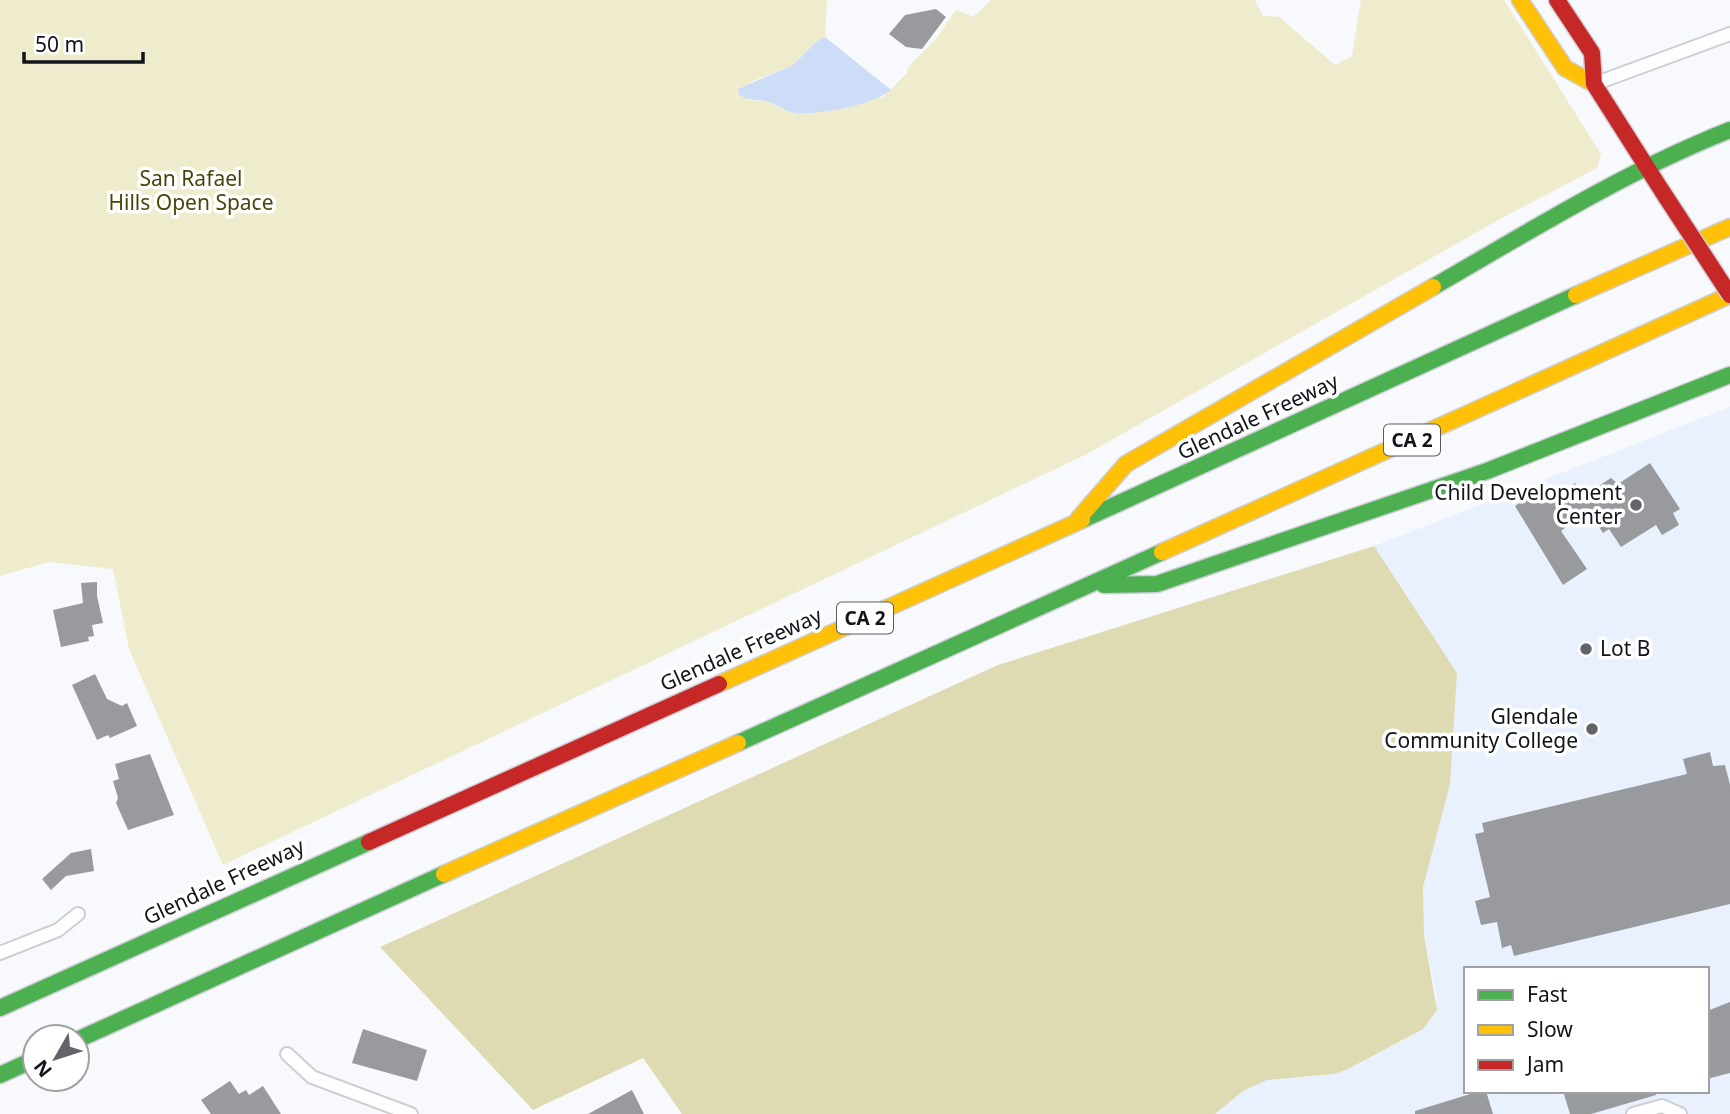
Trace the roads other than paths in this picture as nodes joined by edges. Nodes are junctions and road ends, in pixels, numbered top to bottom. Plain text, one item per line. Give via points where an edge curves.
1 (1520, 0) edge
2 (1556, 0) edge
3 (1730, 34) edge
4 (1594, 83) junction
5 (1730, 130) edge
6 (1646, 166) junction
7 (1730, 227) edge
8 (1730, 295) edge
9 (1730, 375) edge
10 (1072, 525) junction
11 (1094, 585) junction
12 (78, 914) dead end
13 (0, 953) edge
14 (0, 1008) edge
15 (91, 1034) edge
16 (287, 1054) dead end
17 (21, 1065) edge
18 (0, 1075) edge
19 (411, 1114) edge
20 (1633, 1114) edge
21 (1680, 1114) edge

1 - 4 main road via 1565,68
2 - 4 main road via 1592,53
3 - 4 street
4 - 6 main road
5 - 6 main road
6 - 8 main road, bridge
6 - 10 main road via 1126,464
7 - 10 main road, Glendale Freeway / CA 2
8 - 11 main road, CA 2
9 - 11 main road via 1487,471 1157,584
10 - 14 main road, Glendale Freeway / CA 2
11 - 15 main road, CA 2
12 - 13 street via 58,930
16 - 19 street via 312,1077
17 - 18 main road
20 - 21 street via 1662,1106

